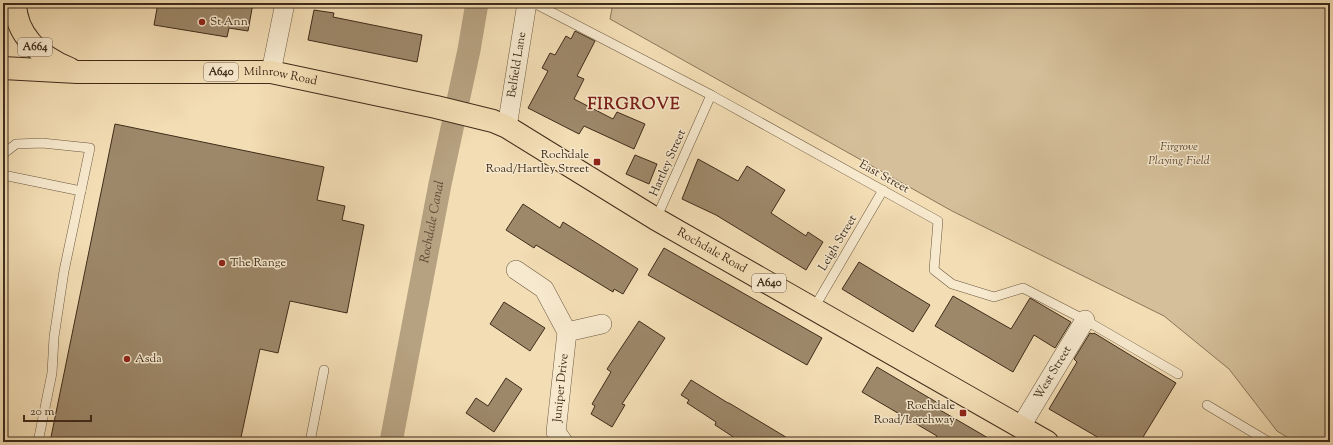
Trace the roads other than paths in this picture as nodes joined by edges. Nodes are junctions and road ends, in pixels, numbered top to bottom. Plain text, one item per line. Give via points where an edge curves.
1 (15, 3) edge
2 (285, 3) edge
3 (527, 3) edge
4 (534, 3) edge
5 (3, 68) edge
6 (77, 72) junction
7 (271, 72) junction
8 (711, 95) junction
9 (436, 106) joint
10 (500, 124) junction
11 (3, 154) edge
12 (3, 175) edge
13 (883, 190) junction
14 (81, 191) junction
15 (656, 219) junction
16 (516, 270) dead end
17 (814, 308) junction
18 (1085, 320) junction
19 (602, 324) dead end
20 (567, 332) junction
21 (324, 370) dead end
22 (1178, 374) dead end
23 (1207, 405) dead end
24 (1021, 426) junction
25 (38, 442) edge
26 (310, 442) edge
27 (563, 442) edge
28 (1047, 442) edge
29 (1269, 442) edge

1 - 6 main road, A664 via 21,26 29,42 41,54
2 - 7 street
3 - 10 street, Belfield Lane
4 - 8 lane, East Street
5 - 6 main road, Milnrow Road / A640
6 - 7 main road, Milnrow Road / A640
7 - 9 main road, Milnrow Road / A640
8 - 13 lane, East Street
8 - 15 lane, Hartley Street
9 - 10 main road, Rochdale Road / A640
10 - 15 main road, Rochdale Road / A640
11 - 14 lane via 16,144 42,143 90,148
12 - 14 lane
13 - 17 lane, Leigh Street
13 - 18 lane, East Street via 938,221 934,270 952,284 994,297 1023,288
14 - 25 lane via 64,271 54,337 52,373
15 - 17 main road, Rochdale Road / A640
16 - 20 street via 544,289
17 - 24 main road, Rochdale Road / A640
18 - 22 lane, East Street
18 - 24 street, West Street
19 - 20 street
20 - 27 street, Juniper Drive via 556,432
21 - 26 lane
23 - 29 lane
24 - 28 main road, Rochdale Road / A640

